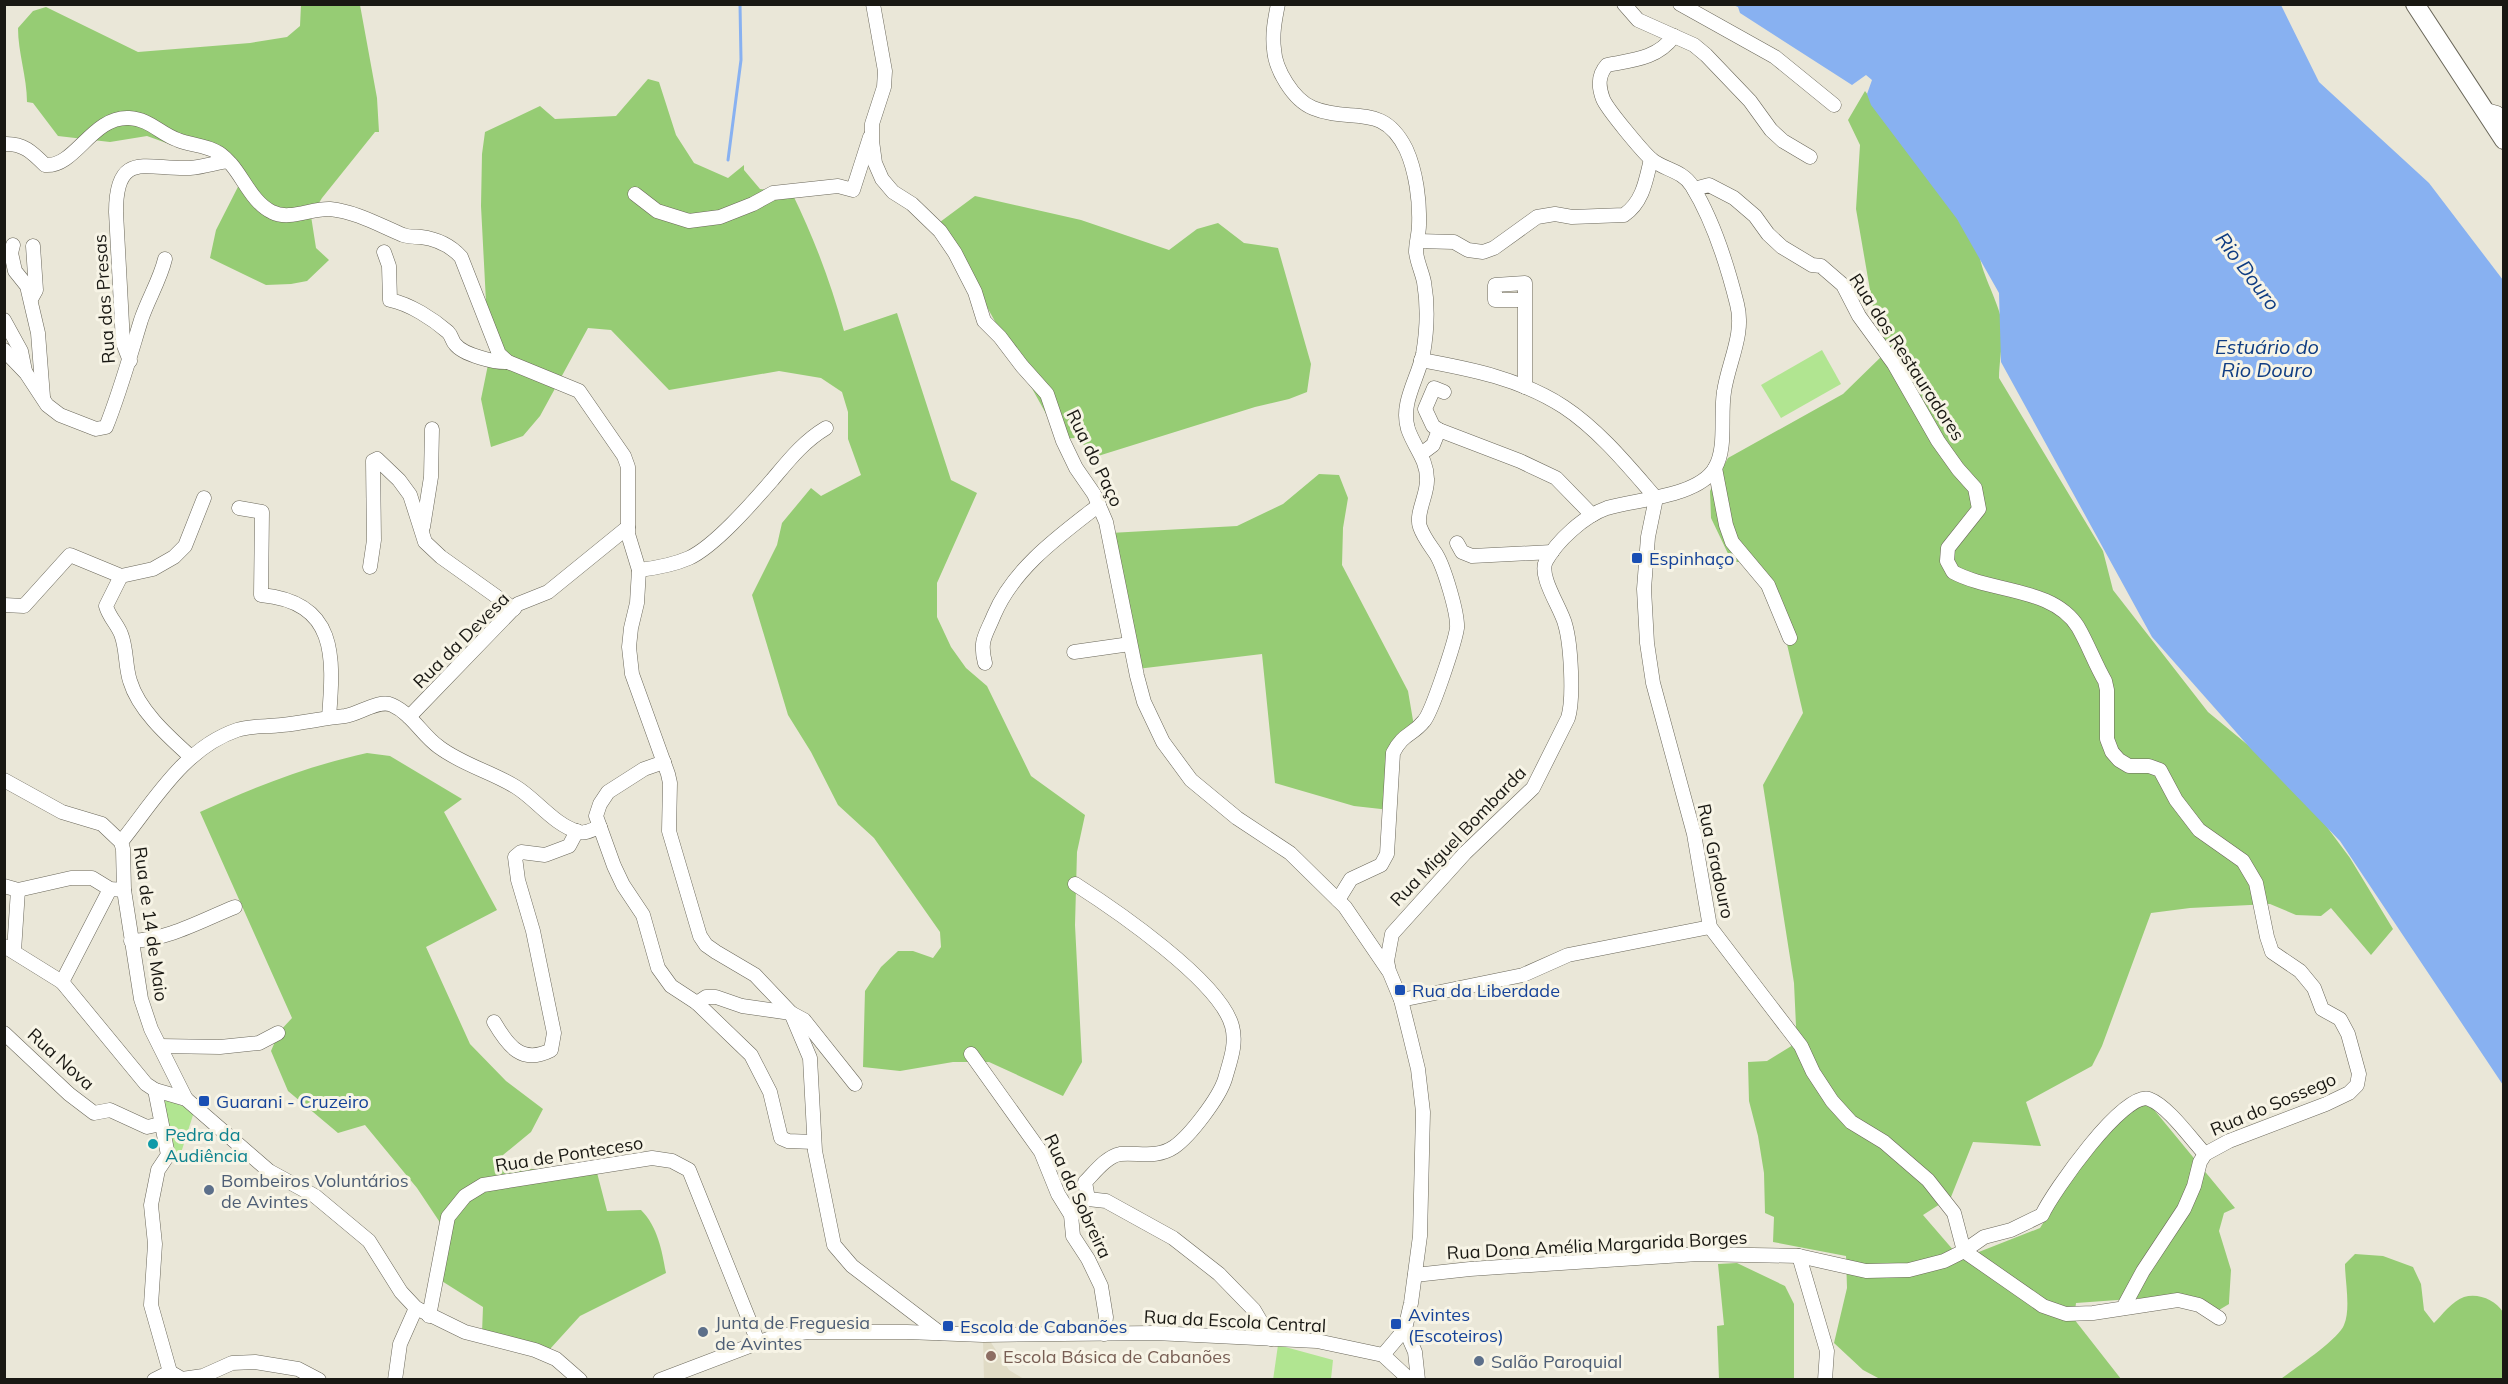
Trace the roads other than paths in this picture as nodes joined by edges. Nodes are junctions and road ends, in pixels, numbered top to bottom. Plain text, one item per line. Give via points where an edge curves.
1 (873, 4) edge
2 (1278, 4) edge
3 (1624, 4) edge
4 (1680, 4) edge
5 (2415, 4) edge
6 (1674, 36) junction
7 (1834, 105) dead end
8 (2484, 110) junction
9 (2504, 122) edge
10 (872, 133) junction
11 (2504, 140) edge
12 (4, 144) edge
13 (1810, 157) dead end
14 (1651, 159) junction
15 (227, 160) junction
16 (1694, 189) junction
17 (635, 194) dead end
18 (1418, 241) junction
19 (13, 245) dead end
20 (33, 246) dead end
21 (384, 252) dead end
22 (165, 259) dead end
23 (1524, 300) dead end
24 (30, 301) junction
25 (4, 320) edge
26 (4, 350) edge
27 (1421, 360) junction
28 (130, 362) junction
29 (508, 362) junction
30 (26, 374) junction
31 (1525, 387) junction
32 (1444, 392) dead end
33 (43, 399) junction
34 (826, 428) dead end
35 (432, 429) dead end
36 (1439, 430) junction
37 (1421, 454) junction
38 (1715, 468) junction
39 (204, 498) dead end
40 (1656, 498) junction
41 (1099, 505) junction
42 (239, 508) dead end
43 (1592, 515) junction
44 (628, 527) junction
45 (422, 535) junction
46 (1457, 543) dead end
47 (1552, 552) junction
48 (370, 567) dead end
49 (639, 570) junction
50 (1953, 572) joint
51 (121, 576) junction
52 (4, 605) edge
53 (514, 609) junction
54 (1790, 638) dead end
55 (1130, 644) junction
56 (1074, 651) dead end
57 (985, 663) dead end
58 (329, 717) junction
59 (409, 717) junction
60 (191, 757) junction
61 (664, 762) junction
62 (4, 780) edge
63 (600, 827) junction
64 (577, 831) junction
65 (121, 842) junction
66 (1075, 884) dead end
67 (11, 888) edge
68 (117, 890) junction
69 (1338, 900) junction
70 (235, 907) dead end
71 (1710, 927) junction
72 (131, 941) junction
73 (9, 948) edge
74 (1389, 971) junction
75 (62, 982) junction
76 (1401, 1000) junction
77 (697, 1003) junction
78 (791, 1013) junction
79 (494, 1022) dead end
80 (4, 1032) edge
81 (278, 1033) dead end
82 (160, 1046) junction
83 (971, 1054) dead end
84 (855, 1084) dead end
85 (155, 1090) junction
86 (186, 1099) junction
87 (161, 1124) junction
88 (814, 1142) junction
89 (2205, 1154) junction
90 (1088, 1199) junction
91 (1071, 1215) junction
92 (1964, 1251) junction
93 (1799, 1256) junction
94 (1415, 1275) junction
95 (416, 1308) junction
96 (2123, 1308) junction
97 (429, 1316) junction
98 (2219, 1318) dead end
99 (1405, 1329) junction
100 (940, 1333) junction
101 (1104, 1334) junction
102 (1271, 1338) junction
103 (758, 1342) junction
104 (1383, 1355) junction
105 (170, 1372) junction
106 (154, 1380) edge
107 (319, 1380) edge
108 (395, 1380) edge
109 (580, 1380) edge
110 (660, 1380) edge
111 (1410, 1380) edge
112 (1418, 1380) edge
113 (1825, 1380) edge

1 - 10 street, Rua do Paço via 885,71
2 - 18 street via 1274,52 1288,85 1301,100 1329,112 1385,122 1406,150 1419,204
3 - 6 street via 1638,20
4 - 7 street via 1775,57
5 - 8 main road
6 - 13 street via 1706,55 1750,101 1771,130
6 - 14 street via 1667,45 1644,58 1607,65 1599,77 1604,100
8 - 9 street via 2497,113
8 - 11 main road
10 - 17 street, Rua do Paço via 853,190 838,186 773,193 720,217 689,221 657,211
10 - 41 street, Rua do Paço via 875,163 882,179 940,231 955,253 975,292 984,321 1047,394 1063,441
12 - 15 street via 18,144 52,166 99,127 129,118 146,121 177,140 217,152
14 - 16 street via 1686,177
14 - 18 street via 1642,195 1624,215 1555,214 1537,218 1483,252 1454,242
15 - 28 street, Rua das Presas via 191,168 145,165 121,177 116,212 123,343
15 - 29 street via 261,204 273,213 341,211 454,250 461,257 499,354
16 - 38 street via 1717,240 1738,305 1740,329 1724,391 1720,454
16 - 50 street, Rua dos Restauradores via 1709,185 1734,198 1782,247 1812,265 1821,266 1843,285 1938,441 1975,488 1980,509 1948,548 1947,561
18 - 27 street via 1416,250 1427,300
19 - 24 street via 15,271 27,286
20 - 24 street via 36,290
21 - 29 street via 389,266 390,300 404,303 450,333 456,346 464,351 498,363
22 - 28 street
23 - 31 street
24 - 33 street via 38,333
25 - 30 street via 21,351
26 - 30 street, Rua das Presas
27 - 31 street
27 - 37 street via 1408,405 1408,428
28 - 33 street, Rua das Presas via 106,427 96,429 60,415
29 - 44 street via 579,391 628,467
30 - 33 street, Rua das Presas
31 - 40 street via 1566,408
32 - 36 street via 1434,388 1425,409
34 - 49 street via 791,457 717,538 690,557
35 - 45 street via 431,477
36 - 37 street via 1433,445
36 - 43 street via 1556,478
37 - 69 street via 1427,493 1418,524 1437,555 1456,610 1457,627 1426,720 1399,740 1393,753 1387,854 1381,865 1351,879
38 - 40 street via 1693,485
38 - 54 street via 1732,542 1768,585
39 - 51 street via 184,546 174,557 153,568
40 - 43 street
40 - 71 street, Rua Gradouro via 1644,589 1647,643 1653,683 1694,834
41 - 55 street, Rua do Paço via 1106,522
41 - 57 street via 1016,577 984,634
42 - 58 street via 262,512 261,594 303,606 326,634
43 - 47 street
44 - 49 street
44 - 53 street, Rua da Devesa via 548,592
45 - 48 street via 410,495 377,459 373,461 374,540
45 - 53 street via 441,557
46 - 47 street via 1462,552 1472,556
47 - 74 street, Rua Miguel Bombarda via 1544,563 1545,576 1565,624 1572,696 1568,718 1533,788 1465,853 1392,934
49 - 61 street via 629,647 633,674
50 - 89 street, Rua do Sossego via 1997,589 2036,596 2064,612 2077,626 2105,681 2107,739 2112,752 2129,766 2150,765 2160,770 2176,801 2199,830 2243,861 2256,883 2272,952 2300,971 2314,988 2322,1009 2340,1019 2348,1034 2359,1074 2357,1085 2349,1094
51 - 52 street via 70,555 24,606
51 - 60 street via 106,606 109,618 121,633 130,681 166,735
53 - 59 street, Rua da Devesa
55 - 56 street
55 - 69 street, Rua do Paço via 1144,702 1163,742 1191,780 1290,854
58 - 59 street via 353,715 384,703
58 - 60 street via 237,730
59 - 64 street via 439,747 516,787
60 - 65 street
61 - 63 street via 644,769 608,792 596,816
61 - 78 street via 670,783 669,831 700,936 706,945 755,975
62 - 65 street, Rua de 14 de Maio via 62,812 102,824
63 - 64 street via 584,833
63 - 77 street via 623,885 643,915 657,968 671,986
64 - 79 street via 569,846 545,855 521,852 515,857 554,1034 551,1050 541,1056 526,1056 507,1044
65 - 68 street, Rua de 14 de Maio
66 - 90 street via 1115,910 1197,976 1226,1012 1234,1046 1222,1089 1173,1148 1147,1156 1120,1154 1102,1164 1085,1182
67 - 68 street via 92,878
67 - 73 street
68 - 72 street, Rua de 14 de Maio
68 - 75 street
69 - 74 street, Rua do Paço
70 - 72 street via 166,935
71 - 76 street via 1568,955 1523,975
71 - 92 street, Rua Gradouro via 1801,1046 1832,1101 1851,1122 1884,1142 1928,1180 1947,1204 1954,1213
72 - 82 street, Rua de 14 de Maio via 141,999
73 - 75 street
74 - 76 street, Rua Miguel Bombarda
75 - 85 street via 142,1082
76 - 94 street, Rua Miguel Bombarda via 1418,1069 1423,1112 1420,1236
77 - 78 street via 705,997 716,997 751,1008
77 - 88 street via 751,1055 770,1092 781,1138
78 - 84 street via 804,1020
78 - 88 street via 810,1058
80 - 87 street, Rua Nova via 94,1113 110,1110 147,1127
81 - 82 street via 259,1043
82 - 86 street, Rua de 14 de Maio
83 - 91 street, Rua da Sobreira via 1041,1152
85 - 86 street
85 - 87 street
86 - 95 street via 269,1171 315,1196 369,1241 401,1292
87 - 105 street via 168,1155 158,1170 152,1205 155,1244 151,1305
88 - 100 street via 834,1245 852,1266
89 - 92 street, Rua Dona Amélia Margarida Borges via 2163,1107 2142,1099 2111,1121 2064,1178 2042,1215 2011,1230 1984,1237
89 - 96 street via 2184,1209
90 - 91 street via 1074,1204
90 - 102 street via 1106,1201 1173,1238 1240,1295
91 - 101 street, Rua da Sobreira via 1073,1236 1101,1286 1106,1317
92 - 93 street, Rua Dona Amélia Margarida Borges via 1910,1270 1866,1272
92 - 96 street via 2043,1306 2066,1314
93 - 94 street, Rua Dona Amélia Margarida Borges via 1698,1254
93 - 113 street via 1827,1351
94 - 99 street, Rua Miguel Bombarda
95 - 97 street
95 - 108 street via 400,1344
96 - 98 street via 2178,1300 2199,1305
97 - 103 street, Rua de Ponteceso via 448,1217 465,1196 483,1185 652,1158 672,1161 689,1170
97 - 109 street via 465,1332 535,1350 556,1359
99 - 104 street, Rua Miguel Bombarda
99 - 112 street via 1415,1353
100 - 101 street, Rua da Escola Central
100 - 103 street, Rua da Escola Central via 808,1332
101 - 102 street, Rua da Escola Central
102 - 104 street, Rua da Escola Central via 1317,1341
103 - 110 street, Rua da Escola Central
104 - 111 street
105 - 106 street
105 - 107 street via 182,1379 203,1376 232,1364 255,1362 298,1369

